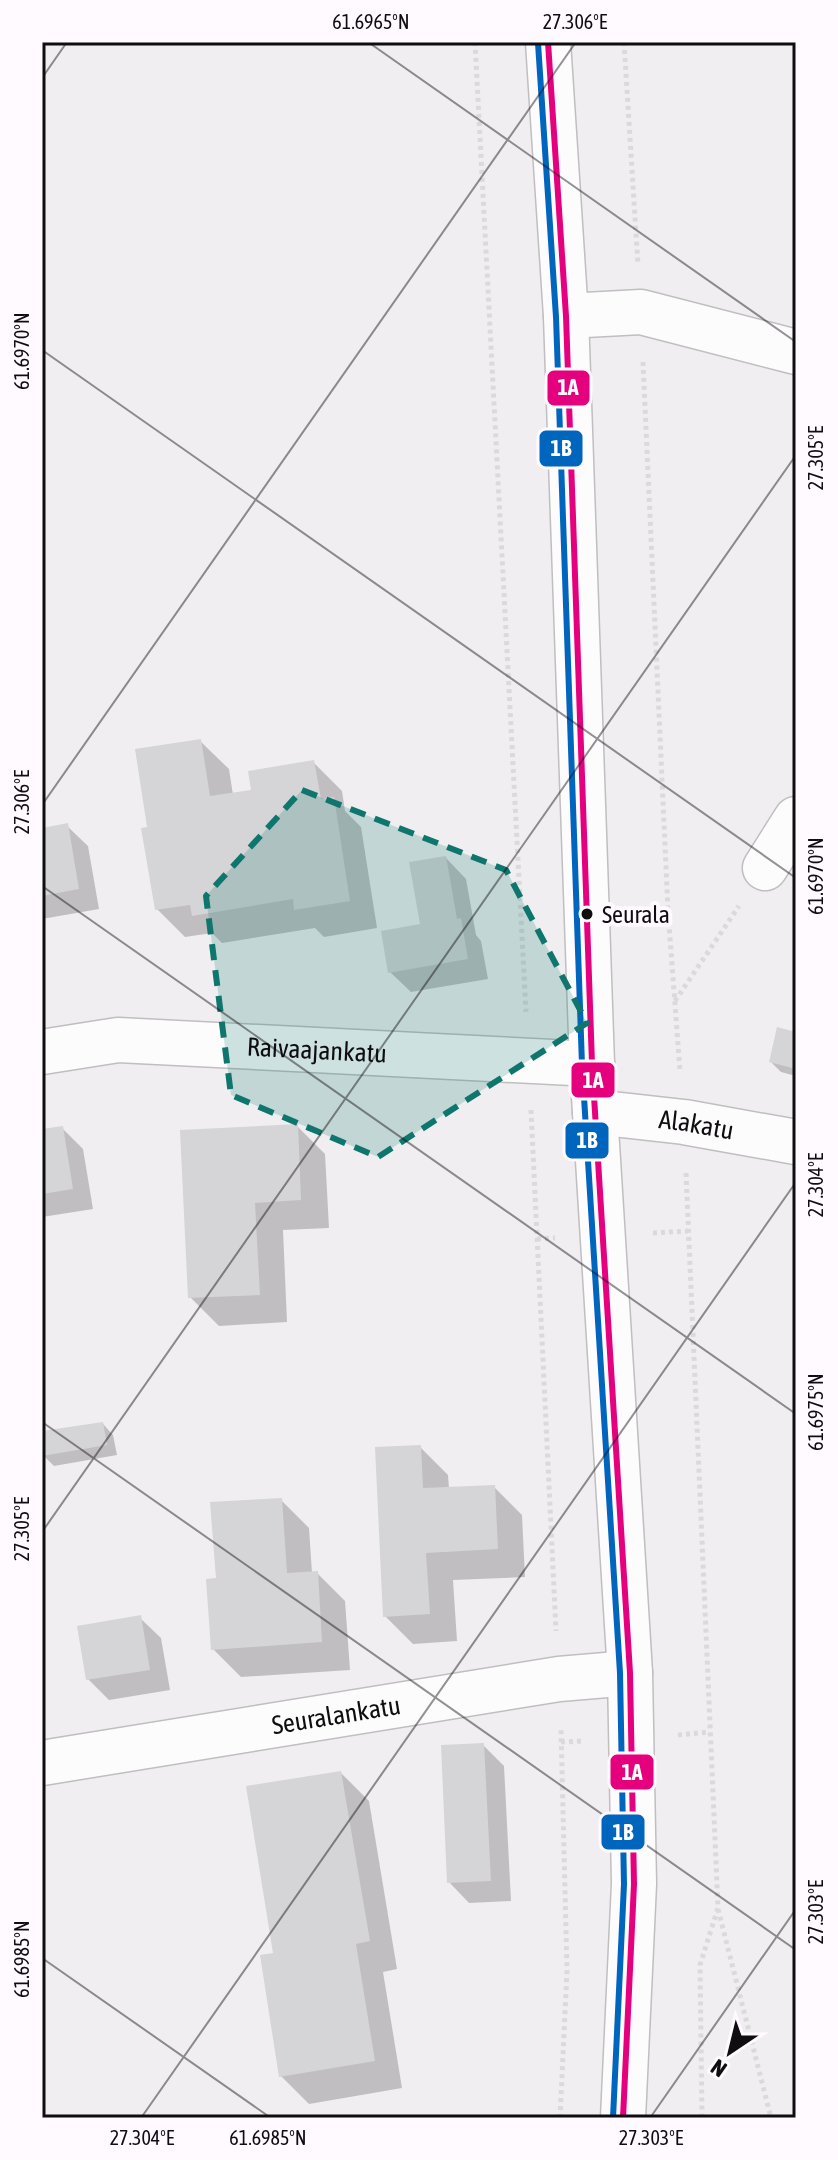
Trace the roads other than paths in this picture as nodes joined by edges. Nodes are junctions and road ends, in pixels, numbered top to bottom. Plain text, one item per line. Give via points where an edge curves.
1 (548, 42) edge
2 (566, 316) junction
3 (796, 352) edge
4 (796, 819) edge
5 (765, 868) road end
6 (42, 1052) edge
7 (592, 1064) junction
8 (595, 1112) junction
9 (796, 1142) edge
10 (630, 1673) junction
11 (42, 1763) edge
12 (623, 2118) edge

1 - 2 street
2 - 3 street via 641,312
2 - 7 street
4 - 5 street
6 - 7 street, Raivaajankatu via 118,1040
7 - 8 street
8 - 9 street, Alakatu
8 - 10 street
10 - 11 street, Seuralankatu via 559,1679
10 - 12 street via 634,1884

